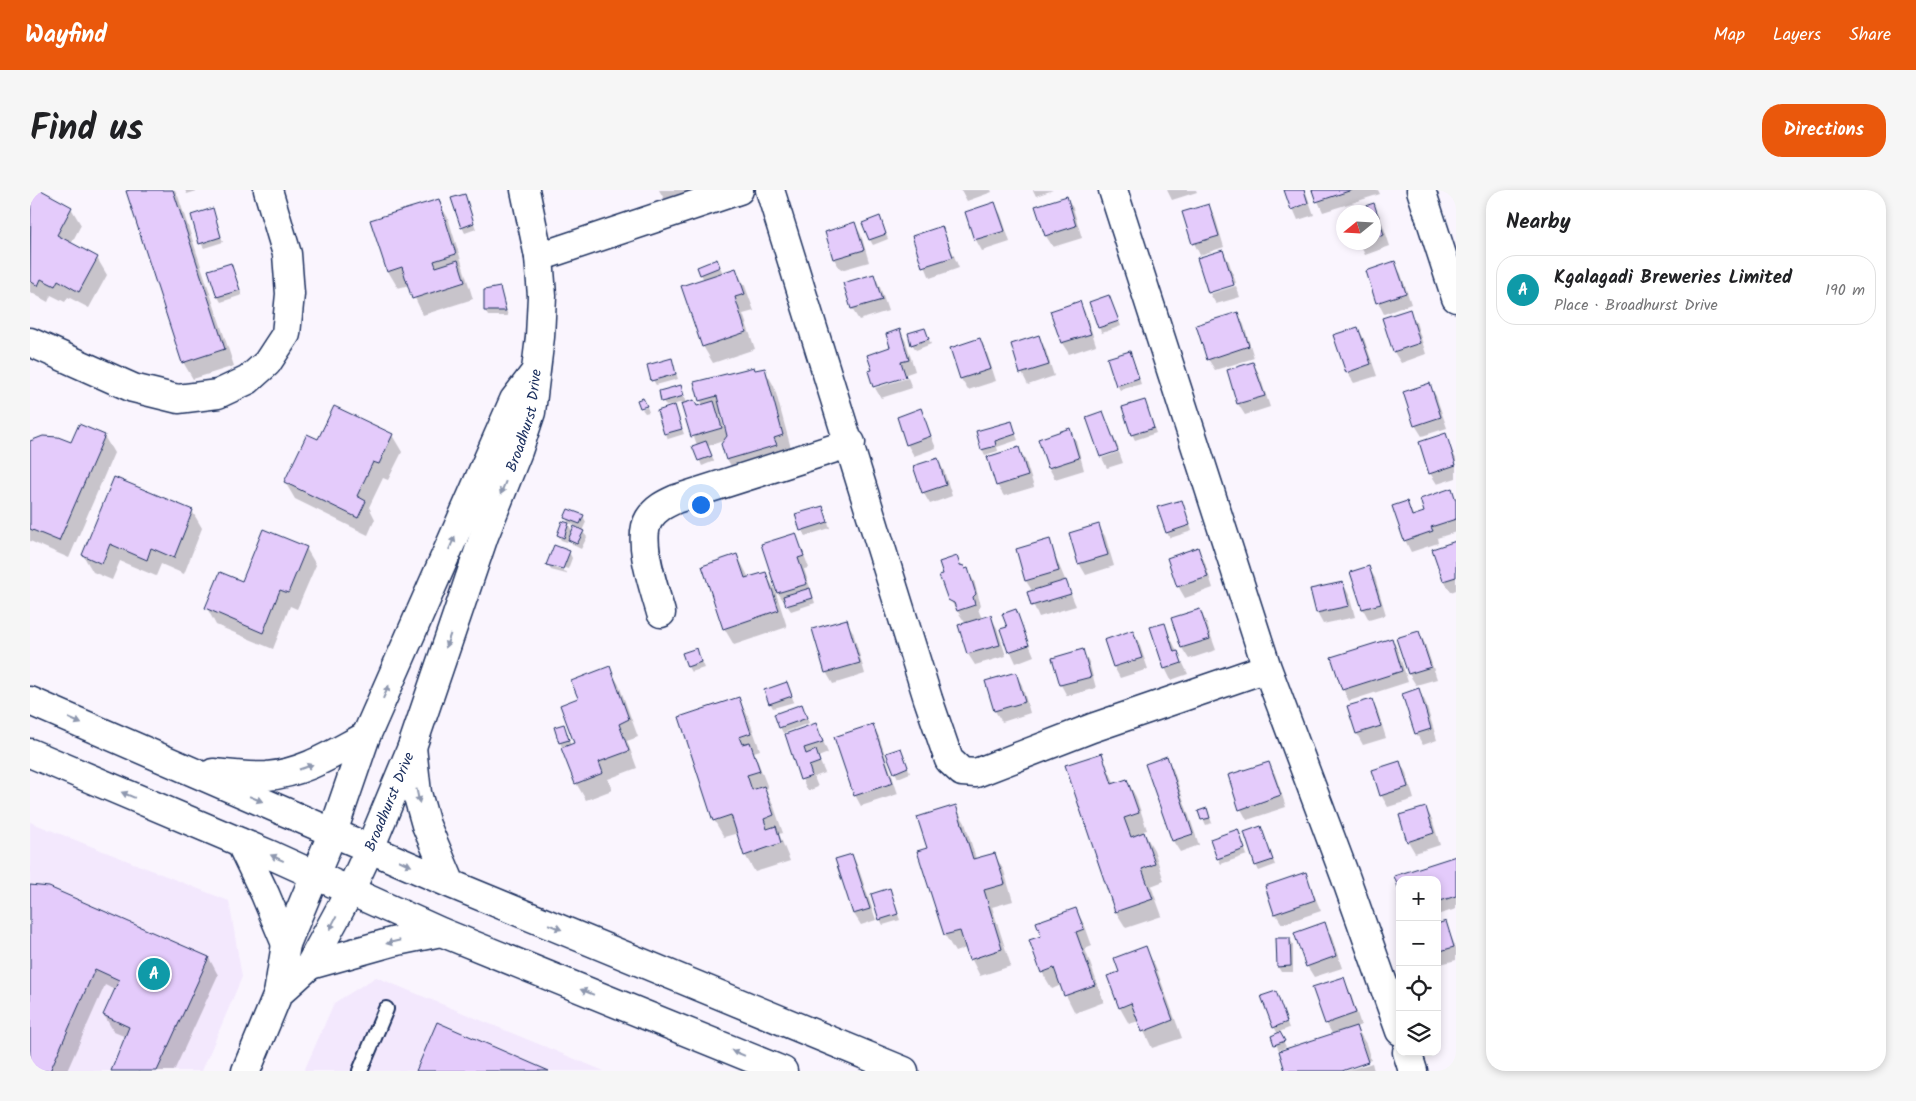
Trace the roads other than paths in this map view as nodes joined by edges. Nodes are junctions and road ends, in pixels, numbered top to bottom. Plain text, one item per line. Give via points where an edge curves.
1 (268, 190) edge
2 (525, 190) edge
3 (739, 190) edge
4 (770, 190) edge
5 (1113, 190) edge
6 (1421, 190) edge
7 (539, 257) junction
8 (1456, 298) edge
9 (30, 342) edge
10 (534, 374) junction
11 (850, 443) junction
12 (661, 613) dead end
13 (1267, 668) junction
14 (30, 701) edge
15 (366, 736) junction
16 (412, 747) junction
17 (30, 753) edge
18 (189, 772) junction
19 (333, 832) junction
20 (240, 842) junction
21 (370, 848) junction
22 (313, 875) junction
23 (451, 884) junction
24 (350, 891) junction
25 (441, 932) junction
26 (286, 944) junction
27 (310, 965) junction
28 (278, 994) junction
29 (386, 1009) dead end
30 (1396, 1020) edge
31 (1408, 1056) edge
32 (246, 1071) edge
33 (360, 1071) edge
34 (783, 1071) edge
35 (904, 1071) edge
36 (1413, 1071) edge

1 - 9 street via 287,254 290,294 286,334 267,364 248,380 218,394 178,399 133,388
2 - 7 street
3 - 7 street
4 - 11 street
5 - 13 street
6 - 8 street
7 - 10 street via 542,296
15 -> 10 street, Broadhurst Drive via 514,400
10 -> 16 street, Broadhurst Drive via 531,412 518,452 484,536
11 - 12 street via 661,506 648,521 644,553
11 - 13 street via 928,699 949,760 962,772 976,773 1092,728
13 - 30 street
14 -> 18 street
18 -> 15 street via 248,776 284,774 326,758
15 - 19 street, Broadhurst Drive
16 - 21 street, Broadhurst Drive
16 -> 23 street via 417,793
20 -> 17 street
18 -> 19 street
19 - 21 street
19 - 22 street, Broadhurst Drive
22 -> 20 street
20 - 26 street
21 -> 23 street
21 - 24 street, Broadhurst Drive
22 - 24 street
22 - 26 street, Broadhurst Drive
23 -> 35 street
24 - 25 street
24 -> 27 street, Broadhurst Drive
25 -> 27 street
34 -> 25 street
26 - 28 street, Broadhurst Drive
27 - 28 street, Broadhurst Drive
28 - 32 street
29 - 33 lane
31 - 36 street

